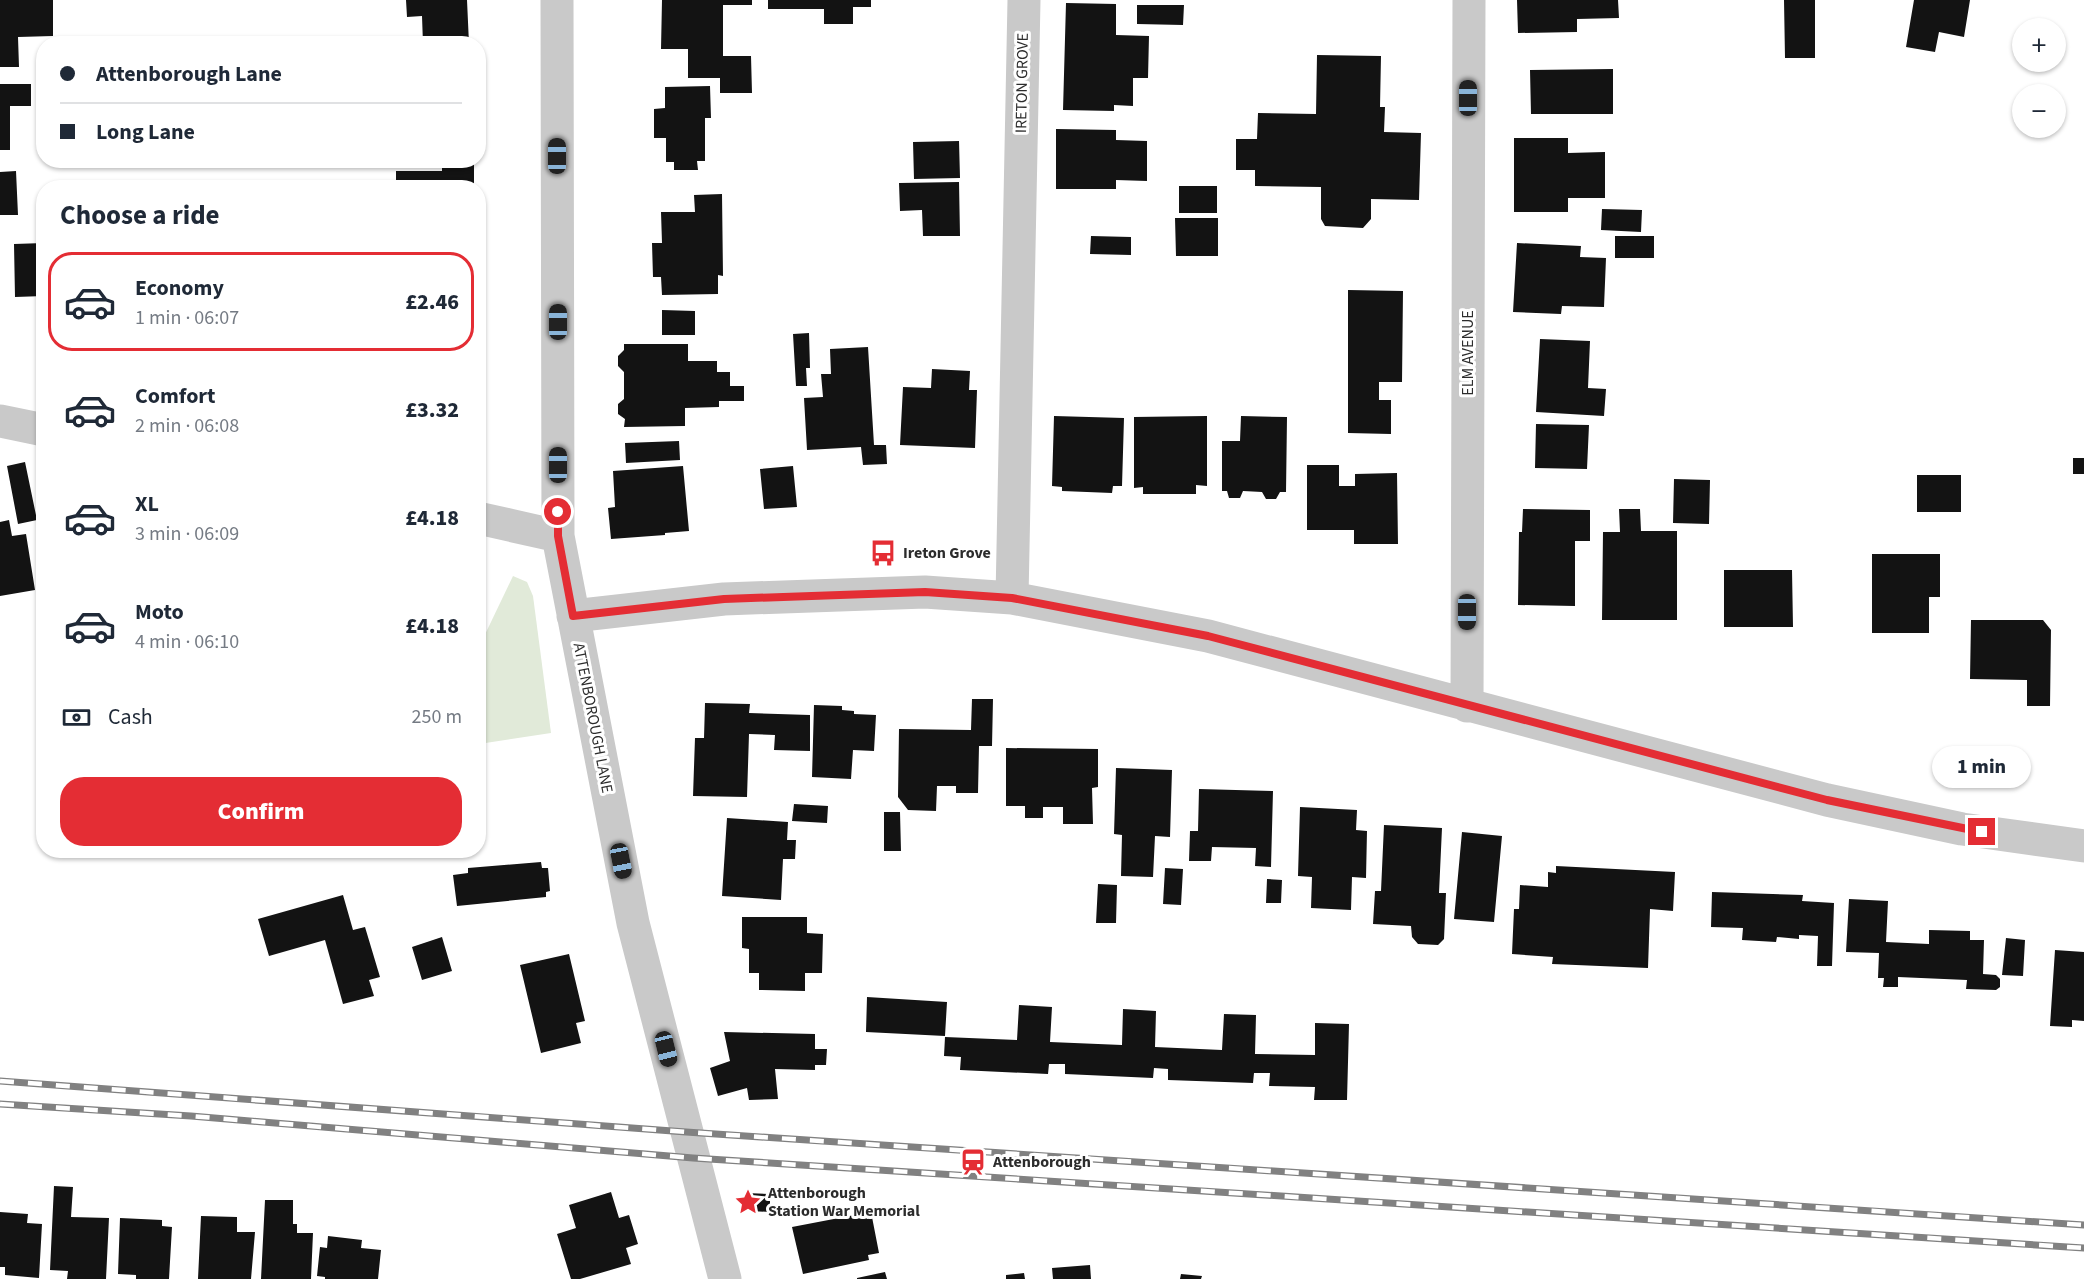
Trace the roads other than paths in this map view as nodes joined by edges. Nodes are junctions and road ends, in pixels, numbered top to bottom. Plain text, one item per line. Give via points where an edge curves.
1 (557, 0) edge
2 (1024, 0) edge
3 (1469, 0) edge
4 (0, 421) edge
5 (36, 428) edge
6 (486, 520) edge
7 (558, 536) junction
8 (1012, 598) junction
9 (573, 616) junction
10 (1467, 706) junction
11 (2084, 846) edge
12 (725, 1279) edge

1 - 7 street, ATTENBOROUGH LANE
2 - 8 street, IRETON GROVE
3 - 10 street, ELM AVENUE
4 - 5 street
6 - 7 street
7 - 9 street, ATTENBOROUGH LANE
8 - 9 street via 925,592 724,599
8 - 10 street via 1208,636
9 - 12 street, ATTENBOROUGH LANE via 633,923
10 - 11 street via 1827,800 1962,829

